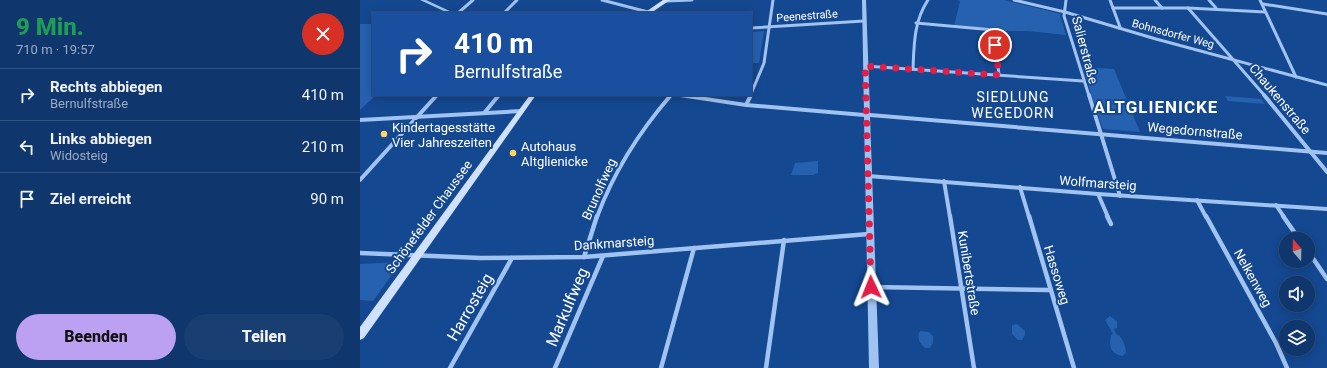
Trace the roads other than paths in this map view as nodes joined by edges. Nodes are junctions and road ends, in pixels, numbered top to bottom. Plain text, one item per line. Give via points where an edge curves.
1 (422, 0) edge
2 (473, 0) edge
3 (517, 0) edge
4 (602, 0) edge
5 (667, 0) edge
6 (692, 0) edge
7 (772, 0) edge
8 (864, 0) edge
9 (928, 0) edge
10 (1014, 0) edge
11 (1066, 0) edge
12 (1110, 0) edge
13 (1155, 0) edge
14 (1209, 0) edge
15 (1260, 0) edge
16 (1263, 4) junction
17 (1113, 8) junction
18 (1162, 8) junction
19 (1188, 8) junction
20 (1216, 8) junction
21 (450, 12) edge
22 (459, 12) edge
23 (505, 12) edge
24 (644, 12) edge
25 (649, 12) edge
26 (1065, 12) junction
27 (1265, 12) junction
28 (1327, 14) edge
29 (864, 21) junction
30 (916, 24) junction
31 (769, 27) junction
32 (752, 28) edge
33 (1119, 28) junction
34 (1234, 60) junction
35 (865, 66) junction
36 (912, 69) junction
37 (999, 75) junction
38 (1296, 77) junction
39 (1083, 81) junction
40 (1327, 85) edge
41 (752, 92) edge
42 (436, 96) edge
43 (498, 96) edge
44 (532, 96) edge
45 (670, 96) edge
46 (687, 96) edge
47 (750, 96) edge
48 (746, 105) junction
49 (522, 111) junction
50 (485, 112) junction
51 (866, 115) junction
52 (418, 116) junction
53 (360, 120) edge
54 (1100, 135) junction
55 (1310, 152) junction
56 (1327, 153) edge
57 (1327, 172) edge
58 (868, 176) junction
59 (360, 180) edge
60 (944, 181) junction
61 (1020, 187) junction
62 (1098, 194) junction
63 (1120, 196) junction
64 (1197, 200) junction
65 (1276, 206) junction
66 (1327, 208) edge
67 (1111, 224) dead end
68 (1295, 232) edge
69 (869, 234) junction
70 (784, 240) junction
71 (694, 248) junction
72 (360, 253) edge
73 (417, 256) junction
74 (603, 256) junction
75 (584, 257) junction
76 (512, 258) junction
77 (1315, 261) edge
78 (1327, 279) edge
79 (871, 287) junction
80 (961, 288) junction
81 (1049, 290) junction
82 (360, 335) edge
83 (450, 368) edge
84 (555, 368) edge
85 (661, 368) edge
86 (766, 368) edge
87 (874, 368) edge
88 (974, 368) edge
89 (1074, 368) edge
90 (1287, 368) edge

1 - 21 street
2 - 22 street
3 - 23 street
4 - 24 street
5 - 6 street
5 - 25 main road
7 - 31 street
8 - 29 street
9 - 30 street
10 - 26 street, Bohnsdorfer Weg
11 - 26 street, Salierstraße
12 - 17 street
13 - 18 street
14 - 20 street
15 - 16 street
16 - 27 street
16 - 28 street
17 - 18 street
17 - 33 street
18 - 19 street
19 - 20 street
19 - 34 street, Chaukenstraße
20 - 27 street
26 - 33 street, Bohnsdorfer Weg
26 - 39 street, Salierstraße
27 - 38 street
29 - 31 street, Peenestraße
29 - 35 street
30 - 36 street
30 - 37 street via 994,30
31 - 32 street, Peenestraße
31 - 41 street via 764,63
33 - 34 street, Bohnsdorfer Weg
34 - 38 street, Bohnsdorfer Weg
34 - 55 street, Chaukenstraße
35 - 36 street
35 - 51 street
36 - 37 street
37 - 39 street
38 - 40 street, Bohnsdorfer Weg
39 - 54 street, Salierstraße
42 - 52 street
43 - 50 street
44 - 49 main road, Schönefelder Chaussee
45 - 75 street, Brunolfweg via 618,168
46 - 48 street, Wegedornstraße
47 - 48 street
48 - 51 street, Wegedornstraße
49 - 50 street
49 - 73 main road, Schönefelder Chaussee
50 - 52 street
51 - 54 street, Wegedornstraße
51 - 58 street
52 - 53 street
52 - 59 street
54 - 55 street, Wegedornstraße
54 - 63 street, Salierstraße
55 - 56 street, Wegedornstraße
55 - 57 street, Chaukenstraße
58 - 60 street, Wolfmarsteig
58 - 69 street
60 - 61 street, Wolfmarsteig
60 - 80 street, Kunibertstraße
61 - 62 street, Wolfmarsteig
61 - 81 street, Hassoweg
62 - 63 street, Wolfmarsteig
62 - 67 street
63 - 64 street, Wolfmarsteig
64 - 65 street, Wolfmarsteig
64 - 90 street, Nelkenweg via 1276,343
65 - 66 street, Wolfmarsteig
65 - 68 street
69 - 70 street, Dankmarsteig
69 - 79 street
70 - 71 street, Dankmarsteig
70 - 86 street
71 - 74 street, Dankmarsteig
71 - 85 street
72 - 73 street, Dankmarsteig
73 - 76 street, Dankmarsteig
73 - 82 main road, Schönefelder Chaussee
74 - 75 street, Dankmarsteig
74 - 84 street, Markulfweg
75 - 76 street, Dankmarsteig
76 - 83 street, Harrosteig
77 - 78 street
79 - 80 street
79 - 87 street
80 - 81 street
80 - 88 street, Kunibertstraße
81 - 89 street, Hassoweg

